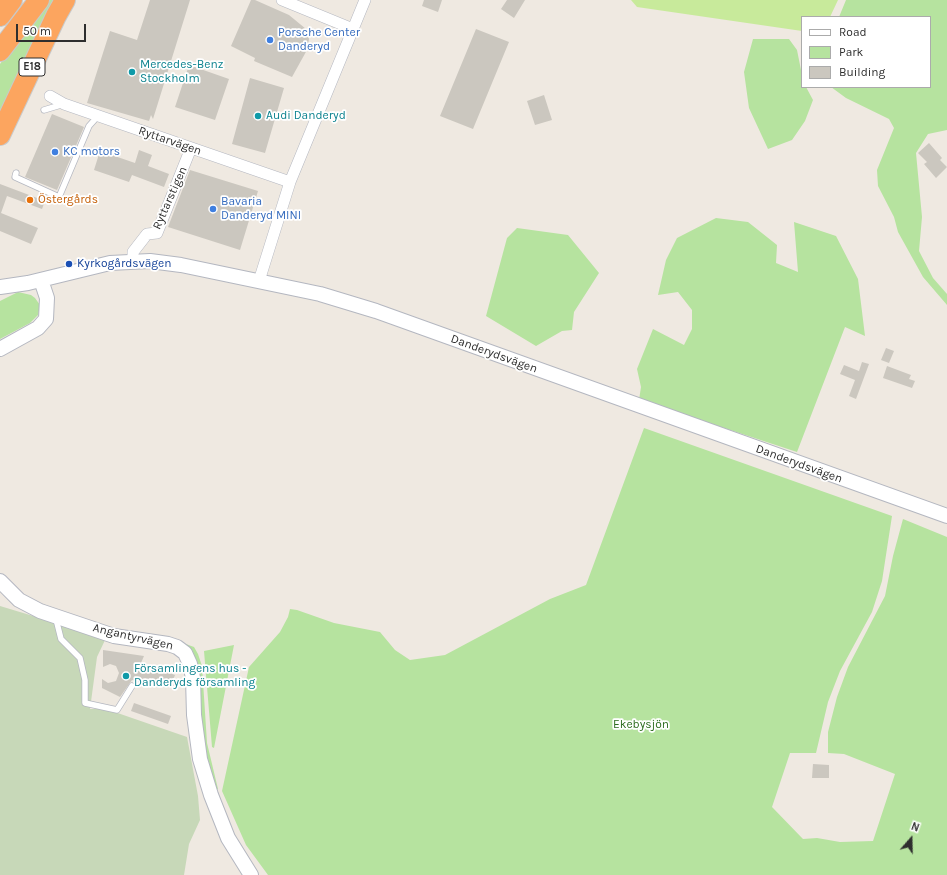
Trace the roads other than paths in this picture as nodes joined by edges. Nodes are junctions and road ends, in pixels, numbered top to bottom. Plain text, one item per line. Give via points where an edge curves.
1 (12, 0) edge
2 (39, 0) edge
3 (65, 0) edge
4 (282, 0) edge
5 (365, 0) edge
6 (0, 16) edge
7 (353, 29) junction
8 (0, 51) edge
9 (50, 96) dead end
10 (64, 104) junction
11 (44, 110) dead end
12 (98, 116) junction
13 (0, 135) edge
14 (191, 148) junction
15 (16, 173) dead end
16 (290, 182) junction
17 (133, 261) junction
18 (259, 281) junction
19 (35, 282) junction
20 (0, 288) edge
21 (0, 297) edge
22 (0, 349) edge
23 (947, 516) edge
24 (0, 581) edge
25 (55, 616) junction
26 (132, 686) dead end
27 (251, 875) edge

1 - 6 highway
2 - 8 highway
3 - 13 highway, E18
4 - 7 street
5 - 7 street
7 - 16 street
9 - 10 street, Ryttarvägen
10 - 11 lane
10 - 12 street, Ryttarvägen
12 - 14 street, Ryttarvägen
12 - 15 lane via 89,126 59,197 15,177
14 - 16 street, Ryttarvägen
14 - 17 street, Ryttarstigen via 157,233 147,234 133,252
16 - 18 street
17 - 18 street, Danderydsvägen via 181,265
17 - 19 street, Danderydsvägen
18 - 23 street, Danderydsvägen via 320,294 376,311
19 - 20 street, Danderydsvägen
19 - 21 street, Danderydsvägen
19 - 22 street via 47,298 46,318 38,328
24 - 25 street, Angantyrvägen via 18,600
25 - 26 lane via 61,639 80,658 85,680 85,703 117,710
25 - 27 street, Angantyrvägen via 114,636 168,644 185,653 190,664 200,759 228,838

